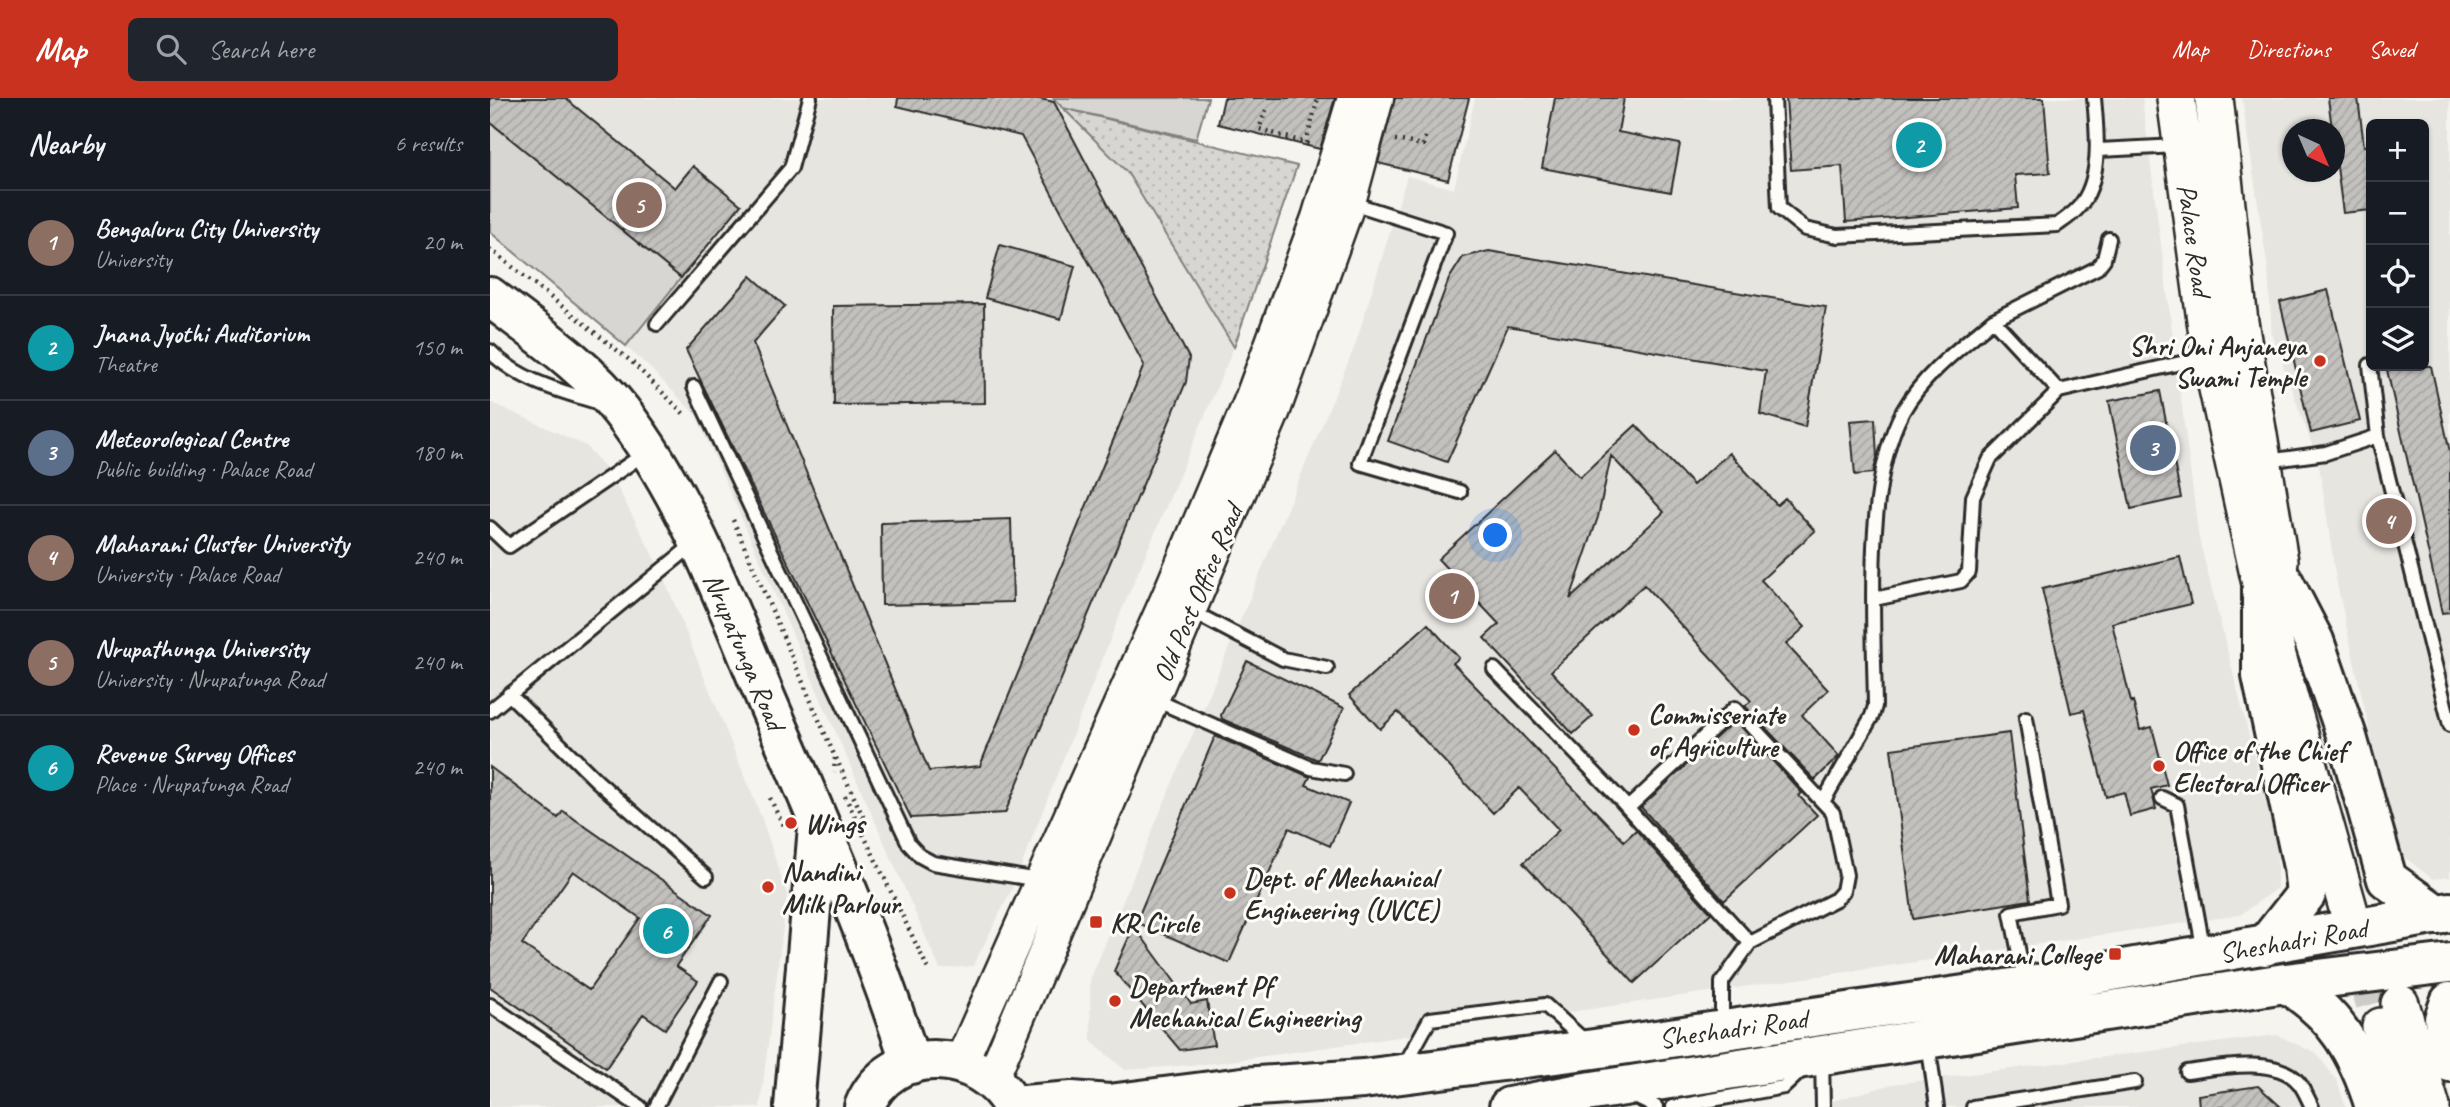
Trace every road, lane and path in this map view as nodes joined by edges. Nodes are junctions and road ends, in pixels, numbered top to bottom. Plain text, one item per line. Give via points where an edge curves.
1 (810, 98) edge
2 (1318, 98) edge
3 (1354, 98) edge
4 (1377, 98) edge
5 (1774, 98) edge
6 (2094, 98) edge
7 (2176, 98) edge
8 (2214, 98) edge
9 (1266, 110) dead end
10 (1426, 133) dead end
11 (1368, 135) junction
12 (2182, 145) junction
13 (2099, 150) junction
14 (1349, 202) junction
15 (2109, 239) dead end
16 (490, 249) edge
17 (490, 297) edge
18 (1993, 320) junction
19 (657, 324) dead end
20 (490, 351) edge
21 (2211, 356) junction
22 (2371, 371) edge
23 (694, 387) dead end
24 (2059, 391) junction
25 (620, 410) junction
26 (690, 425) dead end
27 (2378, 436) junction
28 (650, 450) junction
29 (2263, 462) junction
30 (1460, 492) dead end
31 (733, 518) dead end
32 (490, 528) edge
33 (698, 540) junction
34 (2272, 583) junction
35 (1874, 599) junction
36 (1191, 610) junction
37 (1326, 668) dead end
38 (1494, 669) dead end
39 (509, 694) junction
40 (1153, 698) junction
41 (490, 711) edge
42 (2026, 718) dead end
43 (2450, 725) edge
44 (835, 757) junction
45 (1344, 774) dead end
46 (838, 781) dead end
47 (844, 794) dead end
48 (2162, 798) dead end
49 (1823, 802) junction
50 (1628, 808) junction
51 (818, 821) junction
52 (865, 821) dead end
53 (706, 877) dead end
54 (1043, 881) junction
55 (2362, 912) tunnel mouth
56 (2443, 914) edge
57 (1750, 943) junction
58 (2265, 946) junction
59 (2205, 956) junction
60 (2450, 963) edge
61 (928, 969) dead end
62 (721, 981) dead end
63 (2285, 983) junction
64 (2025, 986) junction
65 (2450, 1002) edge
66 (490, 1005) edge
67 (1723, 1029) junction
68 (1928, 1038) junction
69 (1820, 1056) junction
70 (2450, 1062) edge
71 (911, 1064) junction
72 (2187, 1072) dead end
73 (2135, 1082) dead end
74 (1615, 1087) junction
75 (995, 1089) edge
76 (1569, 1101) edge
77 (640, 1107) edge
78 (656, 1107) edge
79 (794, 1107) edge
80 (864, 1107) edge
81 (1509, 1107) edge
82 (1656, 1107) edge
83 (1673, 1107) edge
84 (1823, 1107) edge
85 (1937, 1107) edge
86 (1973, 1107) edge
87 (2312, 1107) edge
88 (2375, 1107) edge
89 (2404, 1107) edge
90 (2431, 1107) edge

1 - 19 lane via 791,168
2 - 9 path via 1307,143 1259,129
3 - 54 street, Old Post Office Road via 1318,218 1260,376
4 - 11 street, Old Post Office Road
5 - 13 lane via 1779,208 1805,229 1837,236 2057,225 2080,207
6 - 13 lane
7 - 12 main road, Palace Road
8 - 29 main road, Palace Road via 2239,322
10 - 11 path via 1423,145
11 - 14 street, Old Post Office Road
12 - 13 lane
12 - 21 main road, Palace Road
14 - 30 lane via 1446,233 1360,463
14 - 36 street, Old Post Office Road via 1274,410
15 - 18 lane via 2097,268
16 - 26 path via 632,362
17 - 25 main road, Nrupatunga Road via 597,383
18 - 24 lane
18 - 35 lane via 1948,358 1903,412 1891,441 1874,526
20 - 25 lane via 503,365 544,386
21 - 24 lane
21 - 34 main road, Palace Road
22 - 27 lane
23 - 54 lane via 909,845 933,863
24 - 35 lane via 1990,459 1973,498 1969,572 1961,582
25 - 28 main road, Nrupatunga Road
27 - 29 lane via 2326,453
27 - 43 lane
28 - 32 lane via 509,546
28 - 33 main road, Nrupatunga Road
29 - 34 main road, Palace Road
31 - 44 path
33 - 39 lane
33 - 51 main road, Nrupatunga Road
34 - 55 main road via 2277,656
34 - 56 main road via 2319,653 2387,879
34 - 58 main road via 2262,676 2306,894
35 - 49 lane via 1872,716
36 - 37 lane via 1283,659
36 - 40 street, Old Post Office Road
38 - 50 lane
39 - 41 lane
39 - 53 lane via 597,781
40 - 45 lane via 1311,768
40 - 75 street, Old Post Office Road
42 - 64 lane via 2058,904 2011,913
44 - 46 path via 832,769
44 - 52 path
47 - 61 path
48 - 59 lane via 2177,805
49 - 50 lane via 1735,708
49 - 57 lane via 1833,813 1843,855 1843,891 1836,899
50 - 57 lane
51 - 71 main road, Nrupatunga Road via 881,972
51 - 79 main road
54 - 75 street, Old Post Office Road
56 - 58 main road, Sheshadri Road
57 - 67 lane via 1721,982
58 - 59 main road, Sheshadri Road
59 - 64 main road, Sheshadri Road
60 - 63 main road, Sheshadri Road
62 - 78 lane
63 - 68 main road, Sheshadri Road
63 - 88 main road via 2312,999 2336,1027 2363,1069
64 - 67 main road, Sheshadri Road
65 - 70 main road via 2444,1019
66 - 77 lane
67 - 75 main road, Sheshadri Road via 1363,1079 1242,1087 1109,1104
68 - 69 main road, Sheshadri Road
68 - 85 lane
69 - 74 main road, Sheshadri Road
69 - 83 lane via 1784,1087
69 - 84 lane
71 - 75 main road, Sheshadri Road via 937,1059
71 - 80 main road via 888,1076
72 - 87 lane via 2242,1064 2280,1071 2298,1081
73 - 86 lane
74 - 76 main road, Sheshadri Road
74 - 82 lane
76 - 81 main road, Sheshadri Road
89 - 90 main road via 2388,1007

